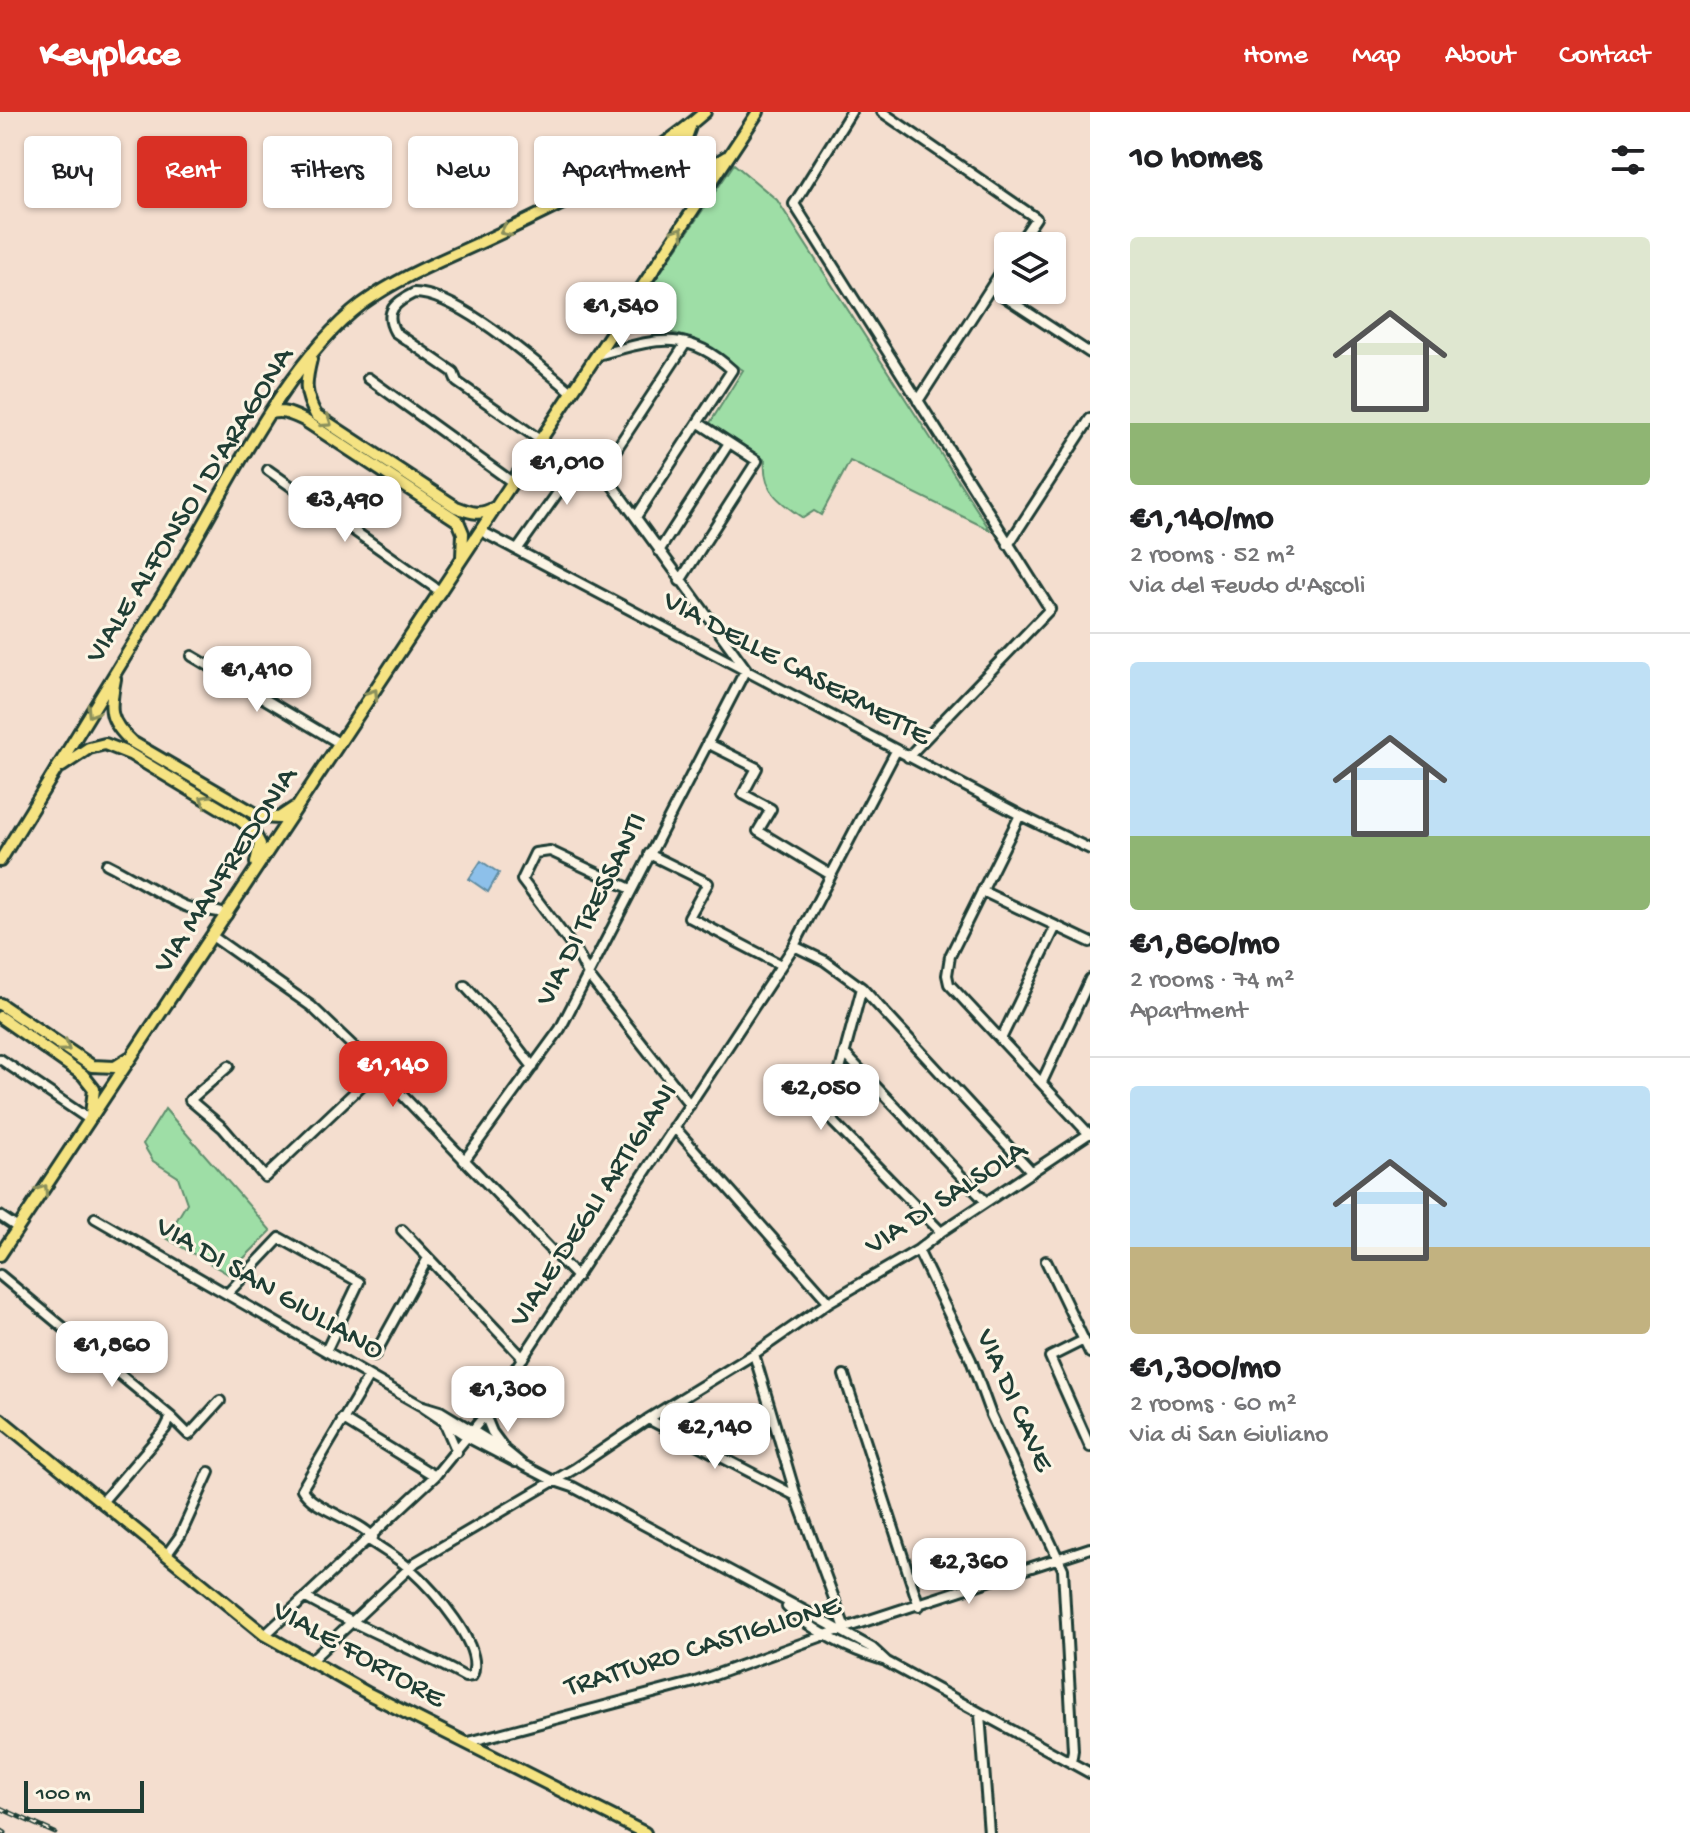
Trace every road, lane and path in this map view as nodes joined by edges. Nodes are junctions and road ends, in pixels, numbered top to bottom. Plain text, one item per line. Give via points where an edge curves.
1 (705, 112) edge
2 (758, 112) edge
3 (851, 112) edge
4 (882, 112) edge
5 (693, 122) junction
6 (672, 136) edge
7 (733, 150) junction
8 (551, 208) edge
9 (694, 208) edge
10 (693, 211) junction
11 (1026, 232) edge
12 (994, 283) edge
13 (991, 288) junction
14 (686, 343) junction
15 (312, 353) junction
16 (1090, 353) edge
17 (597, 355) junction
18 (368, 378) dead end
19 (572, 392) junction
20 (918, 401) junction
21 (270, 413) junction
22 (1090, 419) edge
23 (699, 423) junction
24 (540, 440) junction
25 (729, 443) junction
26 (268, 470) dead end
27 (602, 471) junction
28 (512, 482) junction
29 (496, 507) junction
30 (636, 517) junction
31 (481, 531) junction
32 (1008, 545) junction
33 (517, 550) junction
34 (659, 551) junction
35 (461, 559) junction
36 (680, 581) junction
37 (441, 592) junction
38 (192, 656) dead end
39 (746, 669) junction
40 (116, 673) junction
41 (339, 743) junction
42 (707, 743) junction
43 (896, 751) junction
44 (908, 757) junction
45 (56, 770) junction
46 (299, 805) junction
47 (1020, 815) junction
48 (1090, 849) edge
49 (649, 854) junction
50 (0, 861) edge
51 (107, 864) dead end
52 (831, 875) junction
53 (251, 876) junction
54 (631, 889) junction
55 (982, 891) junction
56 (227, 915) junction
57 (1056, 926) junction
58 (212, 936) junction
59 (1090, 942) edge
60 (794, 946) junction
61 (781, 965) junction
62 (588, 975) junction
63 (1090, 979) edge
64 (465, 986) dead end
65 (862, 988) junction
66 (0, 1004) edge
67 (0, 1017) edge
68 (1001, 1039) junction
69 (844, 1053) junction
70 (133, 1055) junction
71 (0, 1059) edge
72 (229, 1066) dead end
73 (533, 1067) junction
74 (378, 1070) junction
75 (1042, 1082) junction
76 (690, 1105) junction
77 (90, 1120) junction
78 (674, 1127) junction
79 (1090, 1134) edge
80 (464, 1161) junction
81 (1032, 1172) junction
82 (986, 1202) junction
83 (0, 1216) edge
84 (95, 1218) dead end
85 (18, 1228) junction
86 (402, 1230) dead end
87 (941, 1232) junction
88 (918, 1250) junction
89 (0, 1255) edge
90 (428, 1258) junction
91 (1046, 1261) dead end
92 (0, 1275) edge
93 (577, 1277) junction
94 (228, 1293) junction
95 (829, 1302) junction
96 (1084, 1340) junction
97 (326, 1351) junction
98 (1090, 1353) edge
99 (754, 1354) junction
100 (374, 1356) dead end
101 (523, 1358) junction
102 (844, 1375) dead end
103 (369, 1376) junction
104 (220, 1401) dead end
105 (420, 1405) junction
106 (485, 1415) junction
107 (171, 1417) junction
108 (0, 1419) edge
109 (342, 1419) junction
110 (648, 1419) junction
111 (445, 1423) junction
112 (471, 1434) junction
113 (1090, 1447) edge
114 (506, 1451) junction
115 (457, 1452) junction
116 (523, 1465) junction
117 (209, 1472) dead end
118 (435, 1476) junction
119 (552, 1480) junction
120 (796, 1496) junction
121 (103, 1501) junction
122 (371, 1539) junction
123 (1090, 1548) edge
124 (167, 1554) junction
125 (1058, 1560) junction
126 (410, 1568) junction
127 (306, 1598) junction
128 (781, 1600) junction
129 (919, 1606) junction
130 (804, 1621) junction
131 (351, 1624) junction
132 (859, 1624) junction
133 (841, 1630) junction
134 (265, 1635) junction
135 (827, 1635) junction
136 (811, 1641) junction
137 (860, 1642) junction
138 (309, 1662) junction
139 (887, 1662) junction
140 (980, 1714) junction
141 (465, 1743) junction
142 (1071, 1763) junction
143 (1090, 1773) edge
144 (645, 1833) edge
145 (989, 1833) edge

1 - 5 main road
2 - 7 main road, VIA MANFREDONIA
3 - 20 street via 794,204
4 - 11 street via 1036,218
5 - 6 main road, VIALE ALFONSO I D'ARAGONA
5 - 7 main road via 684,145 694,161 711,165
7 - 10 main road, VIA MANFREDONIA
8 -> 15 main road, VIALE ALFONSO I D'ARAGONA via 417,270 361,305
9 - 10 main road
17 -> 10 main road, VIA MANFREDONIA
12 - 13 street
13 - 16 street
13 - 20 street
14 - 17 street via 661,339
14 - 23 street via 732,370
14 - 27 street
15 - 21 main road, VIALE ALFONSO I D'ARAGONA
15 -> 29 main road via 306,397 316,415 456,507 475,514
17 - 19 main road, VIA MANFREDONIA
18 - 28 street
19 - 24 main road, VIA MANFREDONIA
19 - 24 street via 498,333 446,302 414,293 389,313 395,332
20 - 32 street
21 - 35 main road via 289,412 304,420 458,521 463,533
21 - 40 main road, VIALE ALFONSO I D'ARAGONA
22 - 32 street
23 - 25 street
23 - 30 street
24 - 28 main road, VIA MANFREDONIA
25 - 34 street
25 - 36 street via 757,461
26 - 37 street
27 - 30 street
27 - 33 street via 591,446
28 - 29 main road, VIA MANFREDONIA
29 - 31 main road, VIA MANFREDONIA
30 - 34 street
31 - 33 street, VIA DELLE CASERMETTE
31 - 35 main road, VIA MANFREDONIA
32 - 44 street via 1050,609
33 - 39 street, VIA DELLE CASERMETTE
34 - 36 street
35 - 37 main road, VIA MANFREDONIA
36 - 39 street
41 -> 37 main road, VIA MANFREDONIA
38 - 41 street
39 - 42 street, VIA DI TRESSANTI
39 - 43 street, VIA DELLE CASERMETTE
40 -> 45 main road, VIALE ALFONSO I D'ARAGONA
40 - 46 main road via 111,701 115,726 132,742 261,817 279,818
41 - 46 main road, VIA MANFREDONIA
42 - 49 street, VIA DI TRESSANTI
42 - 52 street via 757,768 743,794 771,809 758,831
43 - 44 street, VIA DELLE CASERMETTE
43 - 52 street, VIALE DEGLI ARTIGIANI
44 - 47 street, VIA DELLE CASERMETTE
45 - 50 main road, VIALE ALFONSO I D'ARAGONA
53 -> 45 main road via 260,844 253,831 130,754 105,744
46 - 53 main road, VIA MANFREDONIA
47 - 48 street, VIA DELLE CASERMETTE
47 - 55 street
49 - 54 street, VIA DI TRESSANTI
49 - 61 street via 708,883 689,917
51 - 56 street via 186,906
52 - 60 street, VIALE DEGLI ARTIGIANI
53 - 56 main road, VIA MANFREDONIA
54 - 62 street, VIA DI TRESSANTI
54 - 62 street via 550,851 535,853 522,880
55 - 57 street
55 - 68 street via 950,956 947,975 949,984
56 - 58 main road, VIA MANFREDONIA
57 - 59 street
57 - 68 street
58 - 70 main road, VIA MANFREDONIA
58 - 74 street via 311,1006
60 - 61 street, VIALE DEGLI ARTIGIANI
60 - 65 street
61 - 76 street, VIALE DEGLI ARTIGIANI
62 - 73 street, VIA DI TRESSANTI
62 - 76 street
63 - 75 street
64 - 73 street
65 - 69 street
65 - 81 street
66 -> 70 main road via 92,1066 115,1067
67 - 77 main road via 83,1075 94,1089
68 - 75 street
69 - 82 street
69 - 87 street via 829,1104 834,1123
70 - 77 main road, VIA MANFREDONIA
71 - 77 street
72 - 74 street via 190,1100 223,1128 265,1177
73 - 80 street, VIA DI TRESSANTI
74 - 80 street
75 - 79 street
76 - 78 street, VIALE DEGLI ARTIGIANI
85 -> 77 main road, VIA MANFREDONIA
78 - 93 street, VIALE DEGLI ARTIGIANI
78 - 95 street
79 - 81 street, VIA DI SALSOLA
80 - 93 street
81 - 82 street, VIA DI SALSOLA
82 - 87 street, VIA DI SALSOLA
83 - 85 street
84 - 94 street, VIA DI SAN GIULIANO
85 - 89 main road, VIA MANFREDONIA
86 - 90 street
87 - 88 street, VIA DI SALSOLA
88 - 95 street, VIA DI SALSOLA
88 - 125 street, VIA DI CAVE
90 - 100 street
90 - 101 street
91 - 96 street
92 - 107 street
93 - 101 street, VIALE DEGLI ARTIGIANI
94 - 97 street, VIA DI SAN GIULIANO
94 - 97 street via 280,1238 359,1282
95 - 99 street, VIA DI SALSOLA
96 - 98 street
96 - 113 street via 1050,1357
97 - 103 street, VIA DI SAN GIULIANO
99 - 110 street, VIA DI SALSOLA
99 - 120 street
101 - 106 street, VIALE DEGLI ARTIGIANI
102 - 129 street
103 - 105 street, VIA DI SAN GIULIANO
103 - 109 street
104 - 107 street via 189,1435
105 - 111 street
105 - 112 street, VIA DI SAN GIULIANO via 440,1411
106 - 112 street, VIALE DEGLI ARTIGIANI
106 - 114 street
107 - 121 street
108 - 121 main road, VIALE FORTORE
109 - 118 street
109 - 122 street via 302,1489 308,1498 361,1526
110 - 119 street, VIA DI SALSOLA
110 - 120 street
111 - 112 street
111 - 115 street
112 - 114 street, VIA DI SAN GIULIANO
112 - 115 street, VIALE DEGLI ARTIGIANI
112 - 116 street via 501,1457
114 - 116 street, VIA DI SAN GIULIANO
115 - 118 street, VIALE DEGLI ARTIGIANI
116 - 119 street, VIA DI SAN GIULIANO
117 - 124 street
118 - 122 street, VIALE DEGLI ARTIGIANI
119 - 126 street, VIA DI SALSOLA
119 - 128 street, VIA DI SAN GIULIANO
120 - 133 street
121 - 124 main road, VIALE FORTORE
122 - 126 street
122 - 127 street, VIALE DEGLI ARTIGIANI
123 - 125 street, TRATTURO CASTIGLIONE
124 - 134 main road, VIALE FORTORE
125 - 129 street, TRATTURO CASTIGLIONE
125 - 142 street, VIA DI CAVE via 1063,1569
126 - 131 street, VIA DI SALSOLA
126 - 131 street via 447,1610 473,1651 472,1676
127 - 131 street
127 - 134 street, VIALE DEGLI ARTIGIANI
128 - 130 street
128 - 133 street, VIA DI SAN GIULIANO
129 - 132 street, TRATTURO CASTIGLIONE
130 - 135 street
130 - 136 street
131 - 138 street, VIA DI SALSOLA
132 - 133 street, TRATTURO CASTIGLIONE
132 - 137 street
133 - 135 street, TRATTURO CASTIGLIONE
133 - 137 street, VIA DI SAN GIULIANO
134 - 138 main road, VIALE FORTORE
135 - 136 street, TRATTURO CASTIGLIONE
135 - 139 street
136 - 141 street, TRATTURO CASTIGLIONE via 695,1682
137 - 139 street, VIA DI SAN GIULIANO
138 - 141 main road, VIALE FORTORE
139 - 140 street, VIA DI SAN GIULIANO
140 - 142 street, VIA DI SAN GIULIANO
140 - 145 street
141 - 144 main road, VIALE FORTORE
142 - 143 street, VIA DI SAN GIULIANO

